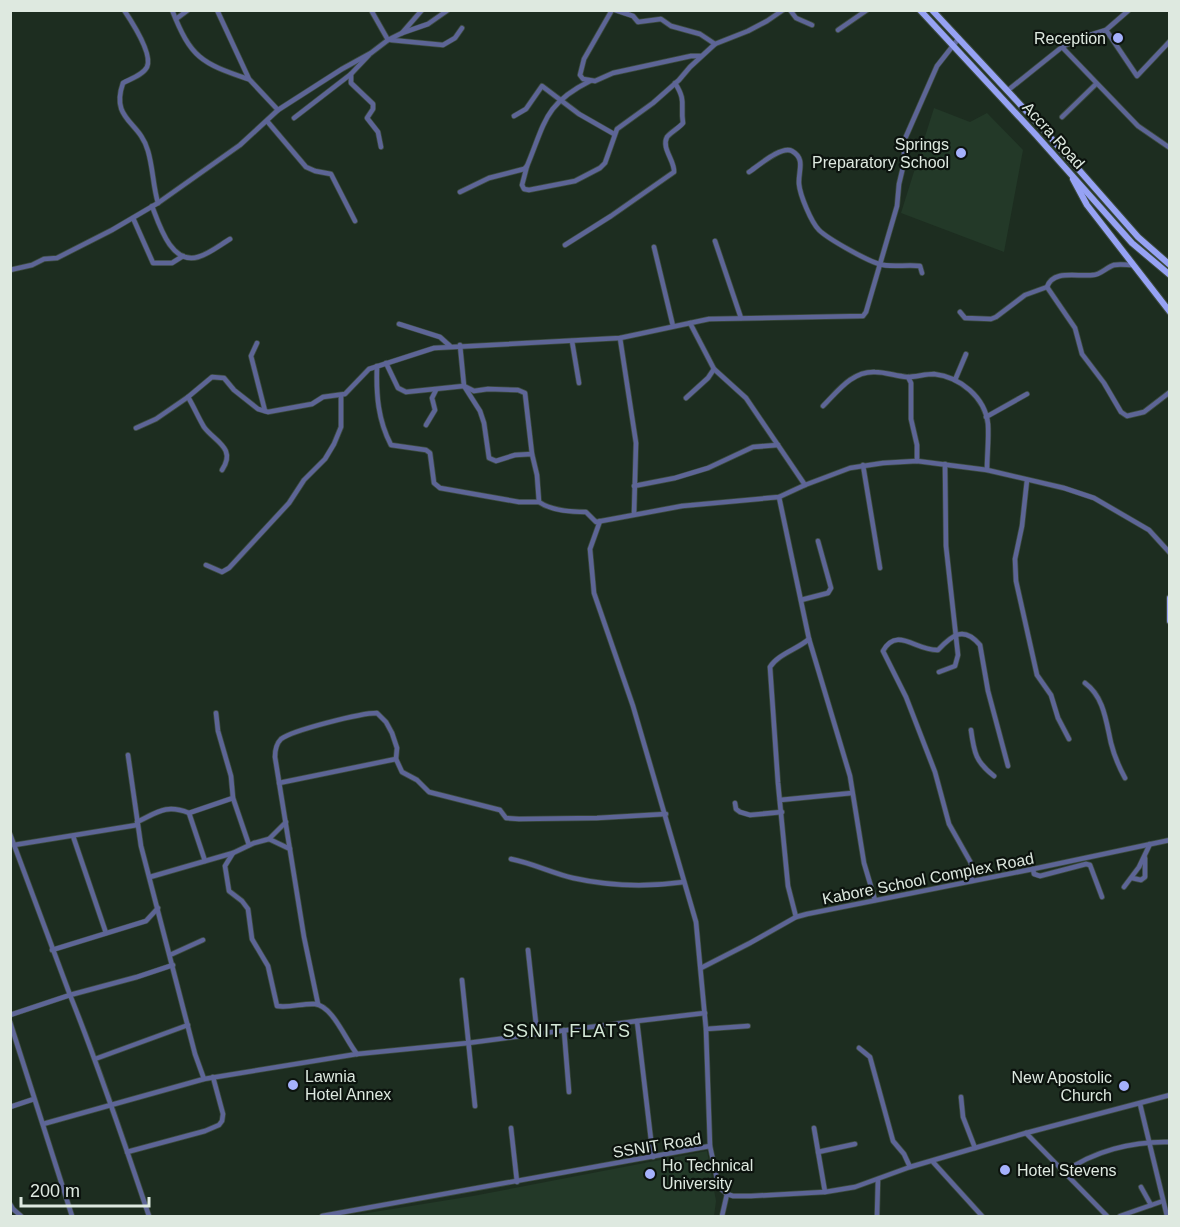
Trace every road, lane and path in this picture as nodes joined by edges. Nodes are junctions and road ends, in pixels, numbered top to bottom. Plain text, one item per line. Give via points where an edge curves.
1 (124, 10) edge
2 (172, 10) edge
3 (188, 10) edge
4 (217, 10) edge
5 (371, 10) edge
6 (422, 10) edge
7 (448, 10) edge
8 (614, 10) edge
9 (783, 10) edge
10 (790, 10) edge
11 (867, 10) edge
12 (920, 10) edge
13 (932, 10) edge
14 (1129, 10) edge
15 (176, 19) junction
16 (812, 25) dead end
17 (462, 27) dead end
18 (838, 30) dead end
19 (1106, 30) junction
20 (402, 33) junction
21 (959, 38) junction
22 (388, 40) junction
23 (1170, 41) edge
24 (714, 44) junction
25 (953, 44) junction
26 (1062, 47) junction
27 (371, 53) junction
28 (701, 56) junction
29 (351, 74) junction
30 (249, 79) junction
31 (591, 81) junction
32 (675, 83) junction
33 (1096, 84) junction
34 (1007, 91) junction
35 (560, 100) junction
36 (278, 110) junction
37 (514, 116) dead end
38 (1062, 117) dead end
39 (294, 118) dead end
40 (267, 121) junction
41 (614, 134) junction
42 (381, 147) dead end
43 (1170, 148) edge
44 (527, 166) junction
45 (749, 172) dead end
46 (1071, 174) junction
47 (1091, 185) junction
48 (460, 192) dead end
49 (1092, 197) junction
50 (155, 205) junction
51 (1095, 215) junction
52 (133, 218) junction
53 (355, 221) dead end
54 (230, 239) dead end
55 (715, 241) dead end
56 (565, 246) dead end
57 (654, 247) dead end
58 (183, 256) junction
59 (879, 264) junction
60 (1133, 265) junction
61 (1170, 265) edge
62 (10, 270) edge
63 (922, 273) dead end
64 (1170, 275) edge
65 (1047, 287) junction
66 (960, 312) dead end
67 (1170, 312) edge
68 (741, 318) junction
69 (690, 323) junction
70 (399, 324) dead end
71 (673, 326) junction
72 (620, 338) junction
73 (572, 341) junction
74 (258, 343) dead end
75 (450, 345) junction
76 (460, 345) junction
77 (966, 354) dead end
78 (386, 363) junction
79 (377, 366) junction
80 (714, 369) junction
81 (908, 377) junction
82 (955, 380) junction
83 (579, 383) dead end
84 (464, 386) junction
85 (436, 390) junction
86 (1170, 393) edge
87 (1027, 394) dead end
88 (340, 395) junction
89 (188, 397) junction
90 (686, 398) dead end
91 (823, 406) dead end
92 (265, 411) junction
93 (986, 417) junction
94 (426, 425) dead end
95 (136, 428) dead end
96 (778, 445) junction
97 (532, 454) junction
98 (917, 461) junction
99 (945, 464) junction
100 (863, 465) junction
101 (222, 470) dead end
102 (987, 470) junction
103 (1027, 480) junction
104 (805, 485) junction
105 (634, 486) junction
106 (779, 497) junction
107 (539, 502) junction
108 (634, 514) junction
109 (600, 521) junction
110 (818, 541) dead end
111 (1170, 553) edge
112 (206, 565) dead end
113 (880, 568) dead end
114 (1170, 598) edge
115 (801, 600) junction
116 (1170, 621) edge
117 (957, 635) junction
118 (809, 639) junction
119 (939, 672) dead end
120 (1085, 683) dead end
121 (216, 713) dead end
122 (971, 730) dead end
123 (1069, 739) dead end
124 (128, 755) dead end
125 (396, 759) junction
126 (1008, 766) dead end
127 (994, 776) dead end
128 (1125, 778) dead end
129 (279, 783) junction
130 (852, 793) junction
131 (233, 798) junction
132 (780, 800) junction
133 (735, 803) dead end
134 (189, 813) junction
135 (782, 813) junction
136 (666, 814) junction
137 (286, 822) junction
138 (137, 824) junction
139 (10, 834) edge
140 (73, 836) junction
141 (269, 839) junction
142 (1170, 840) edge
143 (1150, 844) junction
144 (14, 845) junction
145 (249, 845) junction
146 (290, 849) junction
147 (233, 853) junction
148 (1144, 855) junction
149 (511, 859) dead end
150 (204, 861) junction
151 (1033, 869) junction
152 (150, 877) junction
153 (1132, 878) junction
154 (972, 881) junction
155 (684, 882) junction
156 (1124, 887) dead end
157 (1102, 897) dead end
158 (875, 900) junction
159 (158, 908) junction
160 (796, 917) junction
161 (106, 933) junction
162 (203, 940) dead end
163 (52, 950) junction
164 (528, 950) dead end
165 (170, 955) junction
166 (173, 965) junction
167 (701, 968) junction
168 (462, 980) dead end
169 (70, 995) junction
170 (318, 1004) junction
171 (705, 1013) junction
172 (10, 1015) edge
173 (637, 1021) junction
174 (10, 1022) edge
175 (188, 1025) junction
176 (748, 1026) dead end
177 (706, 1029) junction
178 (564, 1030) junction
179 (537, 1033) junction
180 (468, 1043) junction
181 (859, 1048) dead end
182 (357, 1054) junction
183 (95, 1059) junction
184 (213, 1077) junction
185 (204, 1079) junction
186 (569, 1092) dead end
187 (1170, 1095) edge
188 (961, 1097) dead end
189 (34, 1099) junction
190 (1140, 1104) junction
191 (109, 1105) junction
192 (475, 1106) dead end
193 (10, 1107) edge
194 (43, 1124) junction
195 (511, 1128) dead end
196 (814, 1128) dead end
197 (1026, 1133) junction
198 (1149, 1142) junction
199 (1170, 1142) edge
200 (855, 1144) dead end
201 (711, 1146) junction
202 (975, 1148) junction
203 (127, 1152) junction
204 (818, 1152) junction
205 (653, 1156) junction
206 (933, 1162) junction
207 (910, 1167) junction
208 (1063, 1173) junction
209 (878, 1179) junction
210 (517, 1182) junction
211 (1141, 1187) dead end
212 (825, 1192) junction
213 (727, 1194) junction
214 (1170, 1197) edge
215 (1163, 1200) junction
216 (1150, 1205) junction
217 (11, 1208) edge
218 (21, 1216) edge
219 (72, 1216) edge
220 (148, 1216) edge
221 (322, 1216) edge
222 (722, 1216) edge
223 (877, 1216) edge
224 (982, 1216) edge
225 (1107, 1216) edge
226 (1120, 1216) edge
227 (1167, 1216) edge

1 - 50 street via 148,60 143,72 123,83 119,103 148,149
2 - 15 street
3 - 15 street
4 - 30 street
5 - 22 street
6 - 20 street
7 - 20 street via 428,24
8 - 24 street via 633,16 638,22 661,19 700,34
8 - 31 street via 582,64 581,77
9 - 24 street via 748,31
10 - 16 street via 796,18
11 - 18 street
12 - 25 main road, Accra Road
13 - 21 main road, Accra Road
14 - 19 street
15 - 30 street via 197,57
17 - 22 street via 455,38 443,45
19 - 23 street via 1137,76
19 - 26 street
20 - 22 street
21 - 25 street
21 - 34 main road, Accra Road
22 - 27 street
24 - 28 street
25 - 46 main road, Accra Road
25 - 59 street via 937,66 904,141 897,206
26 - 33 street
26 - 34 street
27 - 29 street
27 - 36 street
28 - 31 street
28 - 32 street
29 - 39 street
29 - 42 street via 351,83 373,104 367,118 378,132
30 - 36 street
31 - 35 street
32 - 41 street
32 - 56 street via 684,104 683,123 666,143 674,172
33 - 38 street
33 - 43 street via 1138,126
34 - 47 main road, Accra Road
35 - 37 street via 541,86 526,109
35 - 41 street
35 - 44 street via 544,124
36 - 40 street
40 - 50 street
40 - 53 street via 306,167 331,174
41 - 44 street via 605,163 575,181 524,189
44 - 48 street via 520,172 489,178
45 - 59 street via 778,152 791,150 799,157 799,186 816,226 845,247
46 - 49 main road, Accra Road
46 - 51 main road
47 - 49 main road
47 - 61 main road, Accra Road via 1138,237
49 - 51 main road
49 - 64 main road, Accra Road via 1132,243
50 - 52 street
50 - 58 street via 169,245
51 - 60 main road
52 - 58 street via 153,263 172,263
52 - 62 street via 66,255
54 - 58 street via 199,257
55 - 68 street
57 - 71 street
59 - 63 street via 920,266
59 - 68 street via 863,316
60 - 65 street via 1113,266 1094,276 1056,276
60 - 67 main road
65 - 66 street via 1025,295 990,319 965,318
65 - 86 street via 1075,328 1082,354 1121,411 1127,416 1144,412
68 - 69 street
69 - 71 street
69 - 80 street
70 - 75 street via 440,337
71 - 72 street
72 - 73 street
72 - 105 street via 636,443
73 - 76 street
73 - 83 street
74 - 92 street via 250,356
75 - 76 street
75 - 78 street
76 - 84 street
77 - 82 street
78 - 79 street
78 - 85 street via 398,388 406,392
79 - 88 street
79 - 107 street via 377,408 387,437 391,445 430,453 434,483 440,488
80 - 90 street
80 - 96 street via 746,399
81 - 82 street via 935,374
81 - 91 street via 861,372
81 - 98 street
82 - 93 street via 973,392
84 - 85 street
84 - 97 street via 480,411 489,458 496,461
84 - 97 street via 474,391 525,393
85 - 94 street via 432,398 435,410
87 - 93 street
88 - 92 street via 299,407
88 - 112 street via 341,427 325,459 229,568 222,572
89 - 92 street via 218,376
89 - 95 street
89 - 101 street via 204,426 222,444 226,462
93 - 102 street
96 - 104 street
96 - 105 street via 753,447 708,468
97 - 107 street
98 - 99 street
98 - 100 street
99 - 102 street
99 - 117 street via 946,546
100 - 104 street
100 - 113 street
102 - 103 street
103 - 111 street via 1094,498 1149,530
103 - 123 street via 1015,559 1016,581 1037,675 1051,695
104 - 106 street
105 - 108 street
106 - 108 street
106 - 115 street
107 - 109 street via 567,512 586,512
108 - 109 street
109 - 136 street via 590,549 594,593
110 - 115 street via 831,588 828,593
114 - 116 main road
115 - 118 street
117 - 119 street via 955,666
117 - 126 street via 968,634 980,645
117 - 154 street via 938,650 914,646 904,639 895,640 883,651 906,697 935,772 949,824 970,863
118 - 130 street
118 - 132 street via 770,667
120 - 128 street via 1100,700 1117,764
121 - 131 street
122 - 127 street via 982,767
124 - 138 street
125 - 129 street
125 - 129 street via 392,733 380,715 374,713 318,726 281,740 276,745 275,757
125 - 136 street via 402,772 429,792 500,810 506,818
129 - 137 street
130 - 132 street
130 - 158 street
131 - 134 street
131 - 145 street
132 - 135 street
133 - 135 street via 736,809 746,815
134 - 138 street via 175,808
134 - 150 street
135 - 160 street via 788,886
136 - 155 street
137 - 141 street
137 - 146 street
138 - 140 street
138 - 152 street
139 - 144 street
140 - 144 street
140 - 161 street
141 - 145 street
141 - 146 street
142 - 143 street, Kabore School Complex Road
143 - 148 street
143 - 151 street, Kabore School Complex Road
144 - 163 street
145 - 147 street
146 - 170 street
147 - 150 street
147 - 170 street via 225,866 229,891 248,909 252,939 267,966 277,1006
148 - 153 street
148 - 153 street via 1145,877
149 - 155 street via 573,878 623,885
150 - 152 street
151 - 154 street, Kabore School Complex Road
151 - 157 street via 1040,876 1090,865
152 - 159 street
153 - 156 street
154 - 158 street, Kabore School Complex Road
155 - 167 street via 696,922
158 - 160 street, Kabore School Complex Road
159 - 161 street via 146,921
159 - 165 street
160 - 167 street, Kabore School Complex Road
161 - 163 street
162 - 165 street
163 - 169 street
164 - 179 street
165 - 166 street
166 - 169 street
166 - 175 street
167 - 171 street
168 - 180 street
169 - 172 street
169 - 183 street
170 - 182 street via 329,1011
171 - 173 street
171 - 177 street
173 - 178 street
173 - 205 street
174 - 189 street
175 - 183 street
175 - 185 street
176 - 177 street
177 - 201 street
178 - 179 street
178 - 186 street
179 - 180 street
180 - 182 street
180 - 192 street
181 - 207 street via 870,1057 892,1141
182 - 184 street
183 - 191 street
184 - 185 street
184 - 203 street via 223,1114 219,1125
185 - 191 street
187 - 190 street
188 - 202 street via 963,1117
189 - 193 street
189 - 194 street
190 - 197 street
190 - 198 street
191 - 194 street
191 - 203 street
194 - 219 street
195 - 210 street
196 - 204 street
197 - 202 street
197 - 208 street
198 - 199 street
198 - 208 street via 1100,1154
198 - 215 street
200 - 204 street
201 - 205 street, SSNIT Road
201 - 213 street, SSNIT Road via 717,1179
202 - 206 street
203 - 220 street
204 - 212 street
205 - 210 street, SSNIT Road
206 - 207 street
206 - 224 street
207 - 209 street
208 - 225 street
209 - 212 street
209 - 223 street
210 - 221 street, SSNIT Road
211 - 216 street
212 - 213 street
213 - 222 street
214 - 215 street
215 - 216 street
215 - 227 street
216 - 226 street
217 - 218 street

